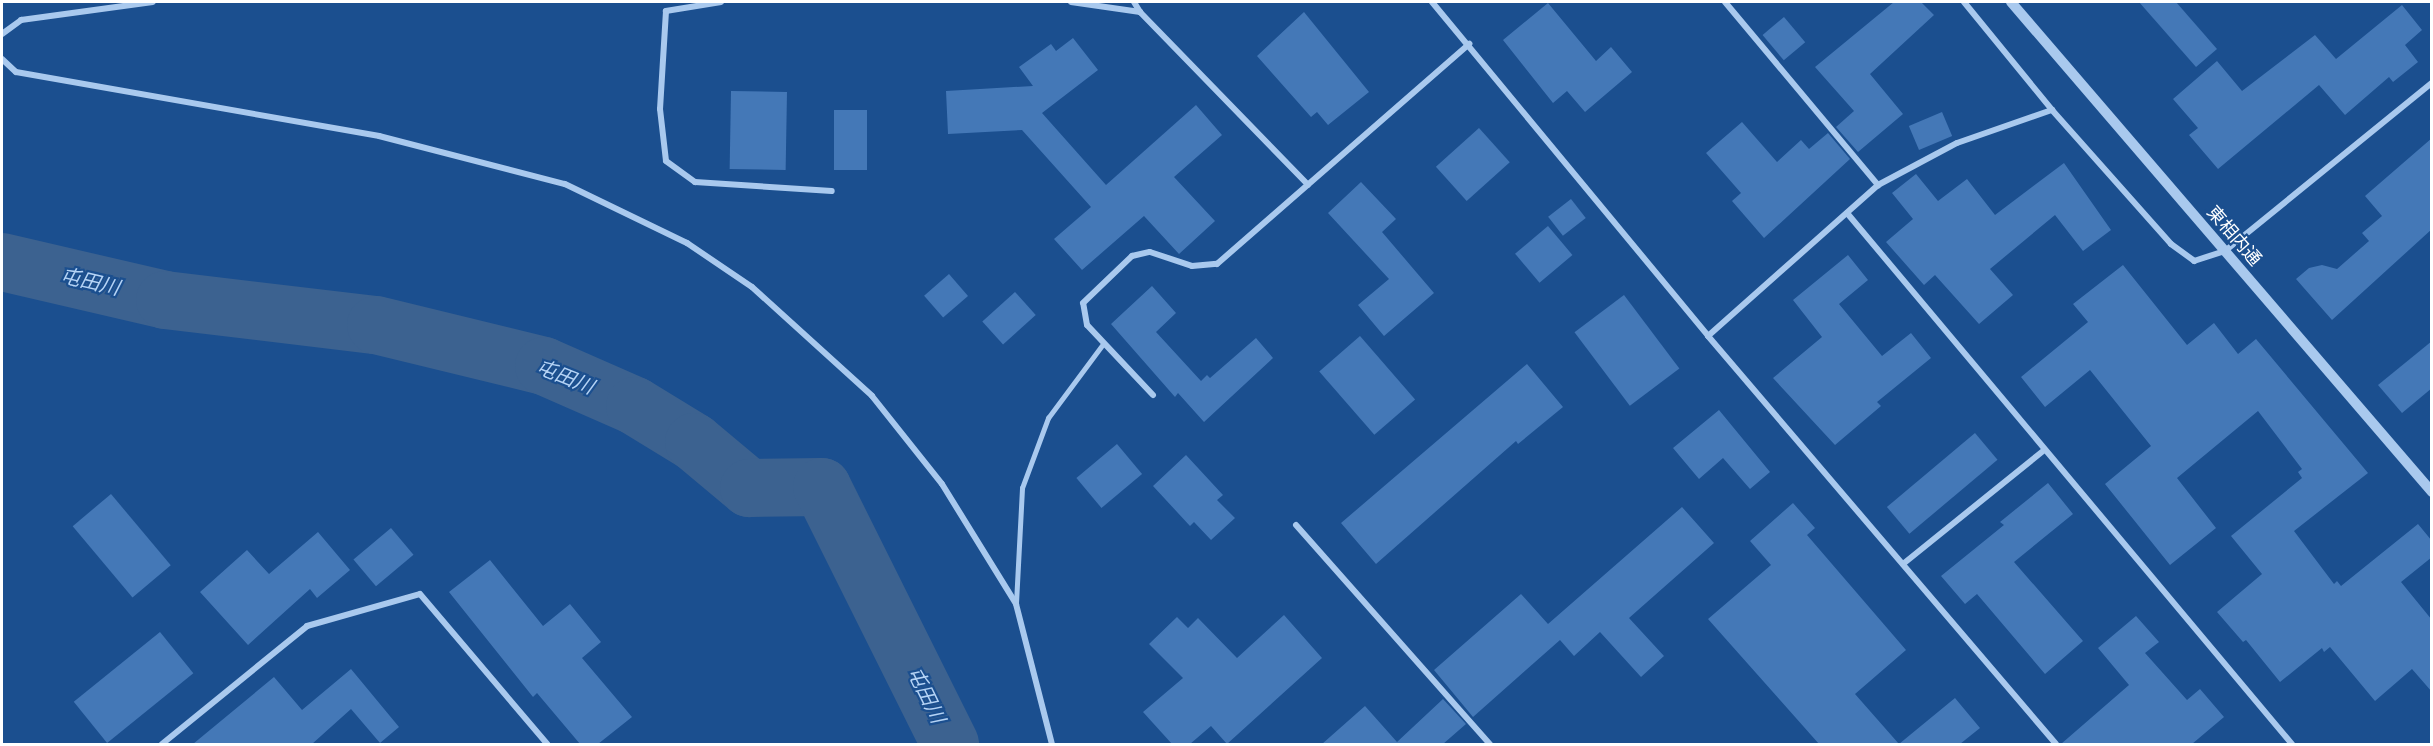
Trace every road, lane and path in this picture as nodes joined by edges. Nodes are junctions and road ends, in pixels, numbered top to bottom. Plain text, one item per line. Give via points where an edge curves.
1 (153, 2) edge
2 (721, 2) edge
3 (1071, 2) edge
4 (1134, 2) edge
5 (1432, 2) edge
6 (1725, 2) edge
7 (1964, 2) edge
8 (2011, 2) edge
9 (1140, 12) junction
10 (2, 34) edge
11 (1469, 44) junction
12 (2, 59) edge
13 (2432, 83) edge
14 (2052, 110) junction
15 (1308, 185) junction
16 (1878, 185) junction
17 (832, 191) dead end
18 (1847, 213) junction
19 (2225, 251) junction
20 (1708, 336) junction
21 (1103, 344) junction
22 (1154, 395) dead end
23 (2043, 451) junction
24 (2432, 492) edge
25 (1296, 525) dead end
26 (1903, 564) junction
27 (1016, 604) junction
28 (162, 744) edge
29 (547, 744) edge
30 (1052, 744) edge
31 (1490, 744) edge
32 (2056, 744) edge
33 (2292, 744) edge

1 - 10 street via 21,20
2 - 17 street via 666,11 660,109 666,161 695,182
3 - 9 street
4 - 9 street
5 - 11 street
6 - 16 street
7 - 14 street
8 - 19 street, 東相内通
9 - 15 street
11 - 15 street
11 - 20 street
12 - 27 street via 16,72 379,136 565,184 687,243 752,287 872,396 942,484
13 - 19 street
14 - 16 street via 1957,143
14 - 19 street via 2171,244 2194,261
15 - 21 street via 1217,264 1192,266 1150,252 1132,256 1083,303 1087,325
16 - 18 street
18 - 20 street
18 - 23 street
19 - 24 street, 東相内通
20 - 26 street
21 - 22 street
21 - 27 lane via 1048,418 1022,488
23 - 26 street
23 - 33 street
25 - 31 street
26 - 32 street
27 - 30 street
28 - 29 street via 307,626 420,594

